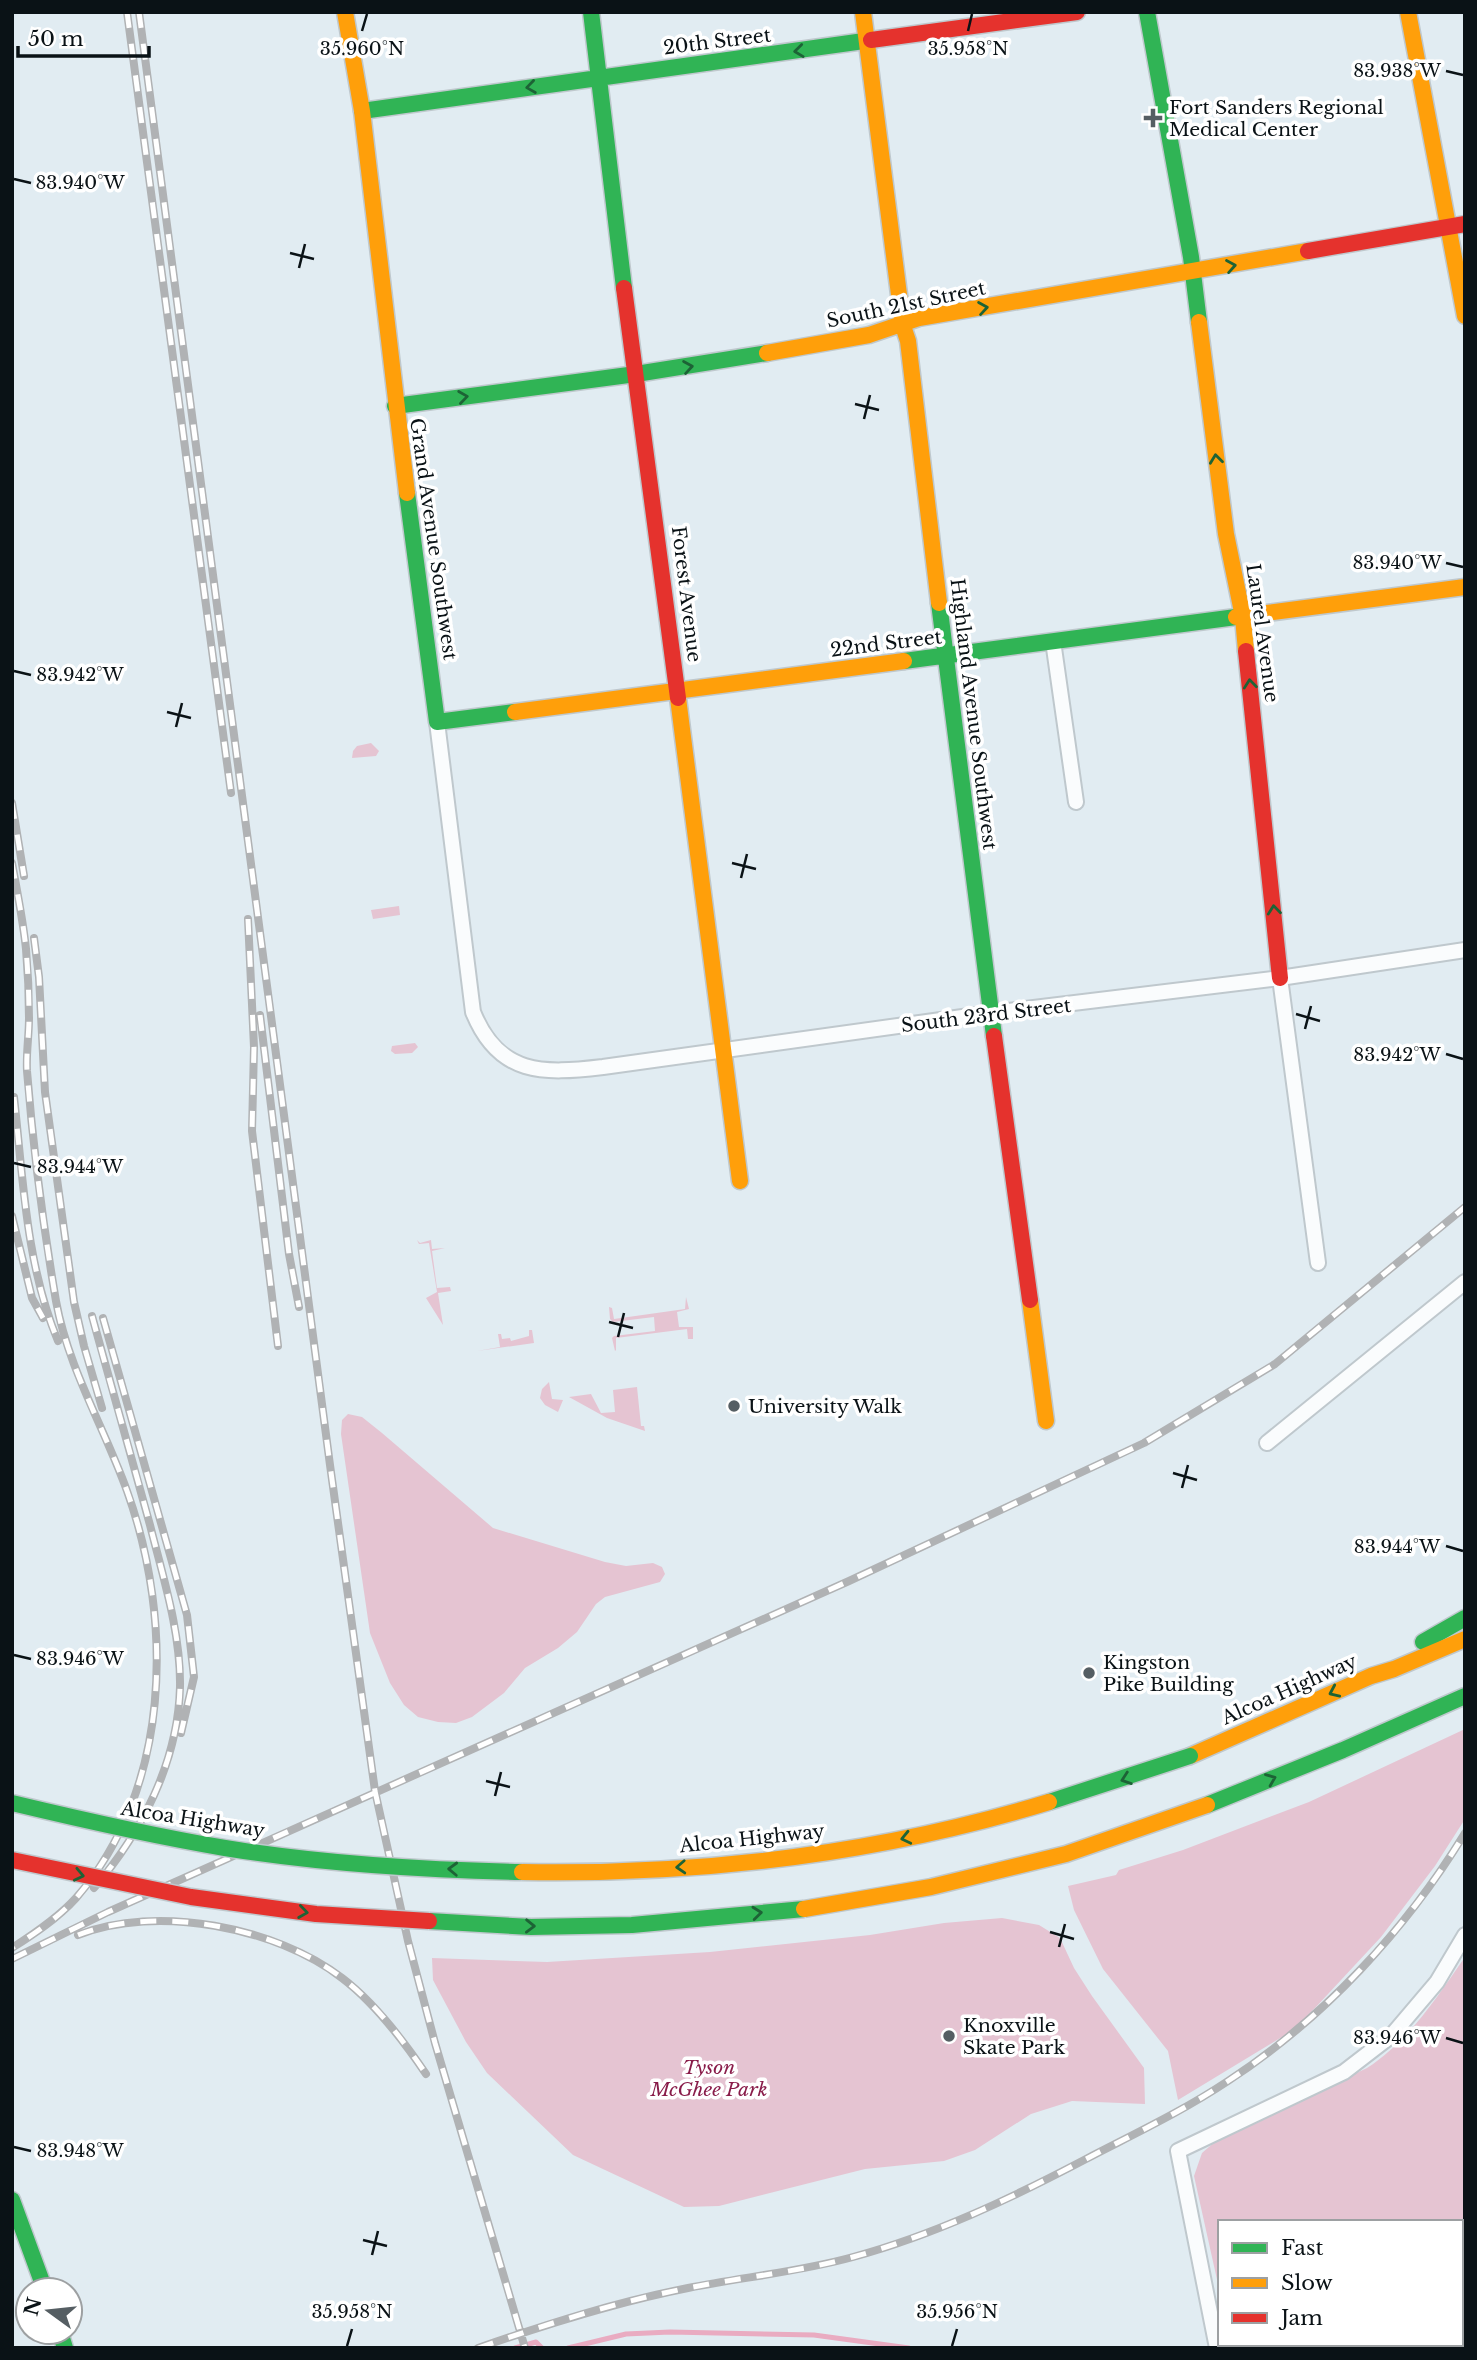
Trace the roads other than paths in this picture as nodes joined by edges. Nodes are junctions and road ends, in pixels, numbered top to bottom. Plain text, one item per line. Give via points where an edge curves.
1 (345, 12) edge
2 (591, 12) edge
3 (863, 12) edge
4 (1077, 12) edge
5 (1147, 12) edge
6 (1408, 12) edge
7 (867, 43) junction
8 (599, 78) junction
9 (362, 111) junction
10 (1457, 226) edge
11 (1193, 272) junction
12 (1465, 316) edge
13 (903, 326) junction
14 (634, 374) junction
15 (395, 406) junction
16 (1465, 587) edge
17 (1243, 617) junction
18 (1053, 641) junction
19 (947, 657) junction
20 (678, 691) junction
21 (437, 722) junction
22 (1076, 802) dead end
23 (1465, 950) edge
24 (1280, 978) junction
25 (990, 1013) junction
26 (723, 1049) junction
27 (508, 1059) joint
28 (740, 1181) dead end
29 (1318, 1263) dead end
30 (1465, 1282) edge
31 (1046, 1421) dead end
32 (1267, 1443) dead end
33 (1465, 1618) edge
34 (1465, 1639) edge
35 (1371, 1676) junction
36 (1465, 1696) edge
37 (12, 1803) edge
38 (12, 1860) edge
39 (1465, 1935) edge
40 (12, 2200) edge
41 (39, 2276) edge
42 (1217, 2348) edge

1 - 9 main road, Grand Avenue Southwest
2 - 8 main road, Forest Avenue
3 - 7 main road, Highland Avenue Southwest
4 - 7 main road, 20th Street
5 - 11 main road, Laurel Avenue
6 - 10 main road
7 -> 8 main road, 20th Street
7 - 13 main road, Highland Avenue Southwest
8 -> 9 main road, 20th Street
8 - 14 main road, Forest Avenue
9 - 15 main road, Grand Avenue Southwest
11 -> 10 main road, South 21st Street
10 - 12 main road
13 -> 11 main road, South 21st Street via 919,318
17 -> 11 main road, Laurel Avenue via 1226,534
14 -> 13 main road, South 21st Street
13 - 19 main road, Highland Avenue Southwest
15 -> 14 main road, South 21st Street
14 - 20 main road, Forest Avenue
15 - 21 main road, Grand Avenue Southwest
16 - 17 main road, 22nd Street
17 - 18 main road, 22nd Street
24 -> 17 main road, Laurel Avenue
18 - 19 main road, 22nd Street
18 - 22 street
19 - 20 main road, 22nd Street
19 - 25 main road, Highland Avenue Southwest
20 - 21 main road, 22nd Street
20 - 26 main road, Forest Avenue
21 - 27 street, Grand Avenue Southwest via 473,1012 487,1040
23 - 24 street, South 23rd Street
24 - 25 street, South 23rd Street
24 - 29 street, Laurel Avenue
25 - 26 street, South 23rd Street
25 - 31 main road, Highland Avenue Southwest
26 - 27 street, South 23rd Street via 570,1070 544,1071
26 - 28 main road, Forest Avenue
30 - 32 street
33 - 35 main road
34 - 35 main road, Alcoa Highway
35 -> 37 main road, Alcoa Highway, bridge via 1190,1756 998,1817 895,1841 689,1867 520,1871 313,1859 188,1843
38 -> 36 main road, bridge via 191,1897 316,1914 531,1927 632,1924 822,1907 1066,1854 1208,1805
39 - 42 street via 1437,1982 1392,2035 1344,2072 1178,2151
40 - 41 main road

